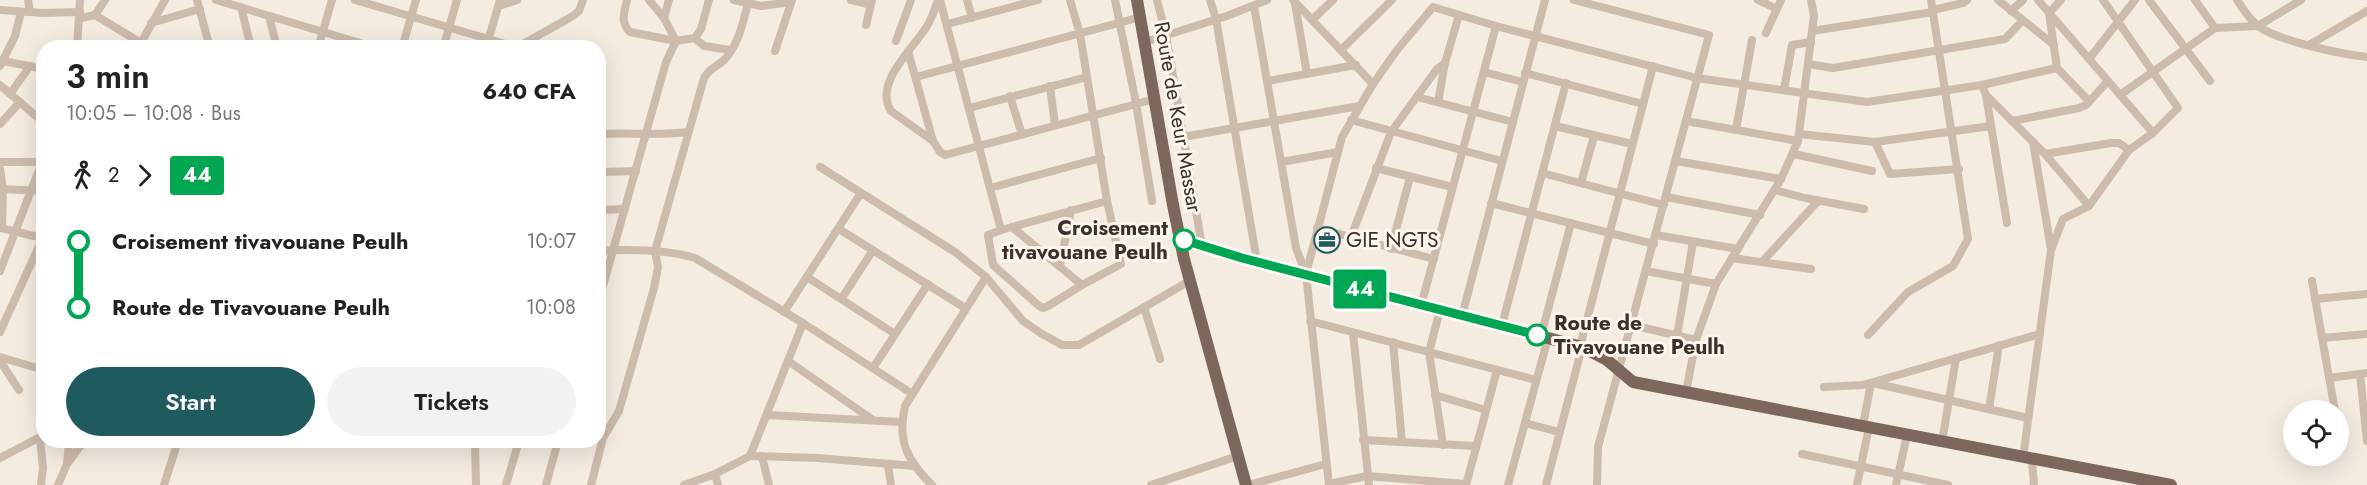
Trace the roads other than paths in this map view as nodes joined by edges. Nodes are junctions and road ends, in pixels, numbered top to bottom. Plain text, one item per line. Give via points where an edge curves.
1 (28, 0) edge
2 (80, 0) edge
3 (105, 0) edge
4 (165, 0) edge
5 (197, 0) edge
6 (216, 0) edge
7 (332, 0) edge
8 (355, 0) edge
9 (416, 0) edge
10 (457, 0) edge
11 (517, 0) edge
12 (582, 0) edge
13 (627, 0) edge
14 (649, 0) edge
15 (669, 0) edge
16 (709, 0) edge
17 (734, 0) edge
18 (851, 0) edge
19 (911, 0) edge
20 (939, 0) edge
21 (967, 0) edge
22 (1038, 0) edge
23 (1070, 0) edge
24 (1115, 0) edge
25 (1137, 0) edge
26 (1157, 0) edge
27 (1210, 0) edge
28 (1268, 0) edge
29 (1333, 0) edge
30 (1392, 0) edge
31 (1545, 0) edge
32 (1575, 0) edge
33 (1758, 0) edge
34 (1781, 0) edge
35 (1811, 0) edge
36 (1931, 0) edge
37 (1967, 0) edge
38 (1998, 0) edge
39 (2023, 0) edge
40 (2038, 0) edge
41 (2061, 0) edge
42 (2103, 0) edge
43 (2135, 0) edge
44 (2150, 0) edge
45 (2195, 0) edge
46 (2237, 0) edge
47 (2301, 0) edge
48 (792, 1) edge
49 (1294, 1) edge
50 (373, 2) edge
51 (748, 2) edge
52 (500, 3) edge
53 (871, 3) edge
54 (1254, 6) junction
55 (241, 8) junction
56 (200, 9) junction
57 (1777, 9) junction
58 (0, 10) edge
59 (1933, 11) junction
60 (2011, 11) junction
61 (2367, 11) edge
62 (21, 12) junction
63 (30, 12) junction
64 (2049, 13) junction
65 (81, 15) junction
66 (95, 15) junction
67 (1459, 15) junction
68 (269, 16) junction
69 (412, 16) junction
70 (1141, 17) junction
71 (664, 18) junction
72 (972, 18) junction
73 (1216, 19) junction
74 (1312, 20) junction
75 (2023, 20) junction
76 (2118, 21) junction
77 (1121, 22) junction
78 (151, 23) junction
79 (947, 24) junction
80 (866, 25) dead end
81 (449, 26) junction
82 (1496, 26) junction
83 (2258, 26) junction
84 (2215, 28) junction
85 (323, 32) junction
86 (1812, 32) junction
87 (1766, 33) dead end
88 (1080, 34) junction
89 (1166, 35) junction
90 (1535, 37) junction
91 (489, 38) junction
92 (695, 38) junction
93 (78, 40) edge
94 (132, 40) edge
95 (142, 40) edge
96 (208, 40) edge
97 (249, 40) edge
98 (276, 40) edge
99 (320, 40) edge
100 (345, 40) edge
101 (404, 40) edge
102 (445, 40) edge
103 (495, 40) edge
104 (530, 40) edge
105 (1752, 40) dead end
106 (676, 41) junction
107 (896, 41) dead end
108 (1145, 42) junction
109 (1810, 42) junction
110 (2054, 45) junction
111 (2309, 45) junction
112 (1939, 49) junction
113 (2186, 49) junction
114 (730, 50) junction
115 (1341, 50) junction
116 (775, 51) dead end
117 (908, 51) junction
118 (2365, 55) edge
119 (2089, 59) junction
120 (1445, 63) junction
121 (2, 64) edge
122 (1808, 64) junction
123 (1356, 65) junction
124 (30, 66) junction
125 (958, 66) junction
126 (1653, 66) junction
127 (36, 67) edge
128 (2058, 68) junction
129 (2154, 71) junction
130 (1484, 72) junction
131 (1526, 73) junction
132 (1308, 74) junction
133 (916, 76) junction
134 (1087, 77) junction
135 (1697, 78) junction
136 (1267, 81) junction
137 (2108, 81) junction
138 (2210, 81) dead end
139 (1523, 82) junction
140 (1566, 83) junction
141 (1373, 84) junction
142 (1745, 85) junction
143 (1982, 85) junction
144 (1050, 86) junction
145 (3, 89) edge
146 (1946, 89) junction
147 (1784, 90) junction
148 (1804, 94) junction
149 (1986, 95) junction
150 (2120, 95) junction
151 (1011, 96) junction
152 (1417, 97) junction
153 (1155, 99) junction
154 (2089, 101) junction
155 (20, 102) junction
156 (1438, 102) junction
157 (1136, 103) junction
158 (1642, 104) junction
159 (1359, 106) junction
160 (969, 108) junction
161 (1473, 111) junction
162 (1093, 115) junction
163 (36, 116) edge
164 (1351, 120) junction
165 (1274, 121) junction
166 (2012, 121) junction
167 (1513, 122) junction
168 (1686, 122) junction
169 (0, 124) edge
170 (1055, 125) junction
171 (1555, 126) junction
172 (1991, 126) junction
173 (1234, 128) junction
174 (1736, 130) junction
175 (1952, 131) junction
176 (688, 132) junction
177 (1391, 132) junction
178 (2153, 133) junction
179 (606, 134) edge
180 (647, 134) junction
181 (1022, 135) junction
182 (1594, 135) junction
183 (1184, 137) junction
184 (1798, 137) junction
185 (933, 141) junction
186 (1875, 142) junction
187 (2033, 142) junction
188 (1632, 144) junction
189 (979, 147) junction
190 (2129, 150) junction
191 (1463, 151) junction
192 (1338, 152) junction
193 (1794, 154) junction
194 (2045, 154) junction
195 (1101, 158) junction
196 (36, 160) edge
197 (1676, 160) junction
198 (1502, 161) junction
199 (0, 162) edge
200 (1281, 162) junction
201 (820, 167) dead end
202 (1376, 168) junction
203 (0, 169) edge
204 (1959, 169) junction
205 (636, 171) junction
206 (1872, 171) dead end
207 (606, 172) edge
208 (1542, 173) junction
209 (1410, 177) junction
210 (36, 178) edge
211 (1781, 179) junction
212 (1581, 183) junction
213 (1452, 187) junction
214 (990, 188) junction
215 (2, 189) edge
216 (32, 189) junction
217 (36, 190) edge
218 (1775, 190) junction
219 (861, 193) junction
220 (1620, 194) junction
221 (1107, 201) junction
222 (1152, 201) dead end
223 (1665, 201) junction
224 (1818, 201) junction
225 (1491, 203) junction
226 (2089, 206) junction
227 (625, 209) junction
228 (1864, 209) dead end
229 (606, 210) edge
230 (1071, 210) junction
231 (1532, 214) junction
232 (1760, 215) junction
233 (1571, 223) junction
234 (2007, 223) dead end
235 (1012, 227) junction
236 (1, 228) edge
237 (1317, 228) junction
238 (839, 229) junction
239 (1001, 230) junction
240 (16, 232) junction
241 (1610, 233) junction
242 (36, 235) edge
243 (1656, 235) junction
244 (1351, 237) junction
245 (1180, 239) junction
246 (1693, 242) junction
247 (1654, 244) junction
248 (1202, 246) junction
249 (1391, 249) junction
250 (1738, 249) junction
251 (606, 250) edge
252 (614, 250) junction
253 (873, 250) junction
254 (2051, 250) junction
255 (655, 251) junction
256 (36, 257) edge
257 (1732, 258) junction
258 (1434, 259) junction
259 (1257, 262) junction
260 (1762, 262) junction
261 (1060, 266) junction
262 (1811, 269) dead end
263 (1646, 271) junction
264 (0, 272) edge
265 (1306, 274) junction
266 (606, 276) edge
267 (807, 277) junction
268 (986, 277) junction
269 (1687, 279) junction
270 (1191, 280) junction
271 (2312, 281) dead end
272 (928, 284) junction
273 (1716, 284) junction
274 (1082, 285) junction
275 (2367, 294) edge
276 (842, 298) junction
277 (2315, 299) junction
278 (1421, 306) junction
279 (966, 308) junction
280 (1144, 308) junction
281 (1440, 310) junction
282 (784, 312) junction
283 (1462, 316) junction
284 (1310, 321) junction
285 (803, 323) junction
286 (1632, 325) junction
287 (1502, 326) junction
288 (0, 331) edge
289 (1353, 333) junction
290 (895, 334) junction
291 (2040, 334) junction
292 (2367, 334) edge
293 (1868, 335) dead end
294 (1677, 336) junction
295 (1544, 337) junction
296 (2322, 338) junction
297 (1696, 340) junction
298 (1393, 342) junction
299 (1999, 345) junction
300 (1581, 347) junction
301 (1429, 352) junction
302 (1956, 358) junction
303 (0, 359) edge
304 (1160, 359) dead end
305 (788, 361) junction
306 (36, 368) edge
307 (873, 368) junction
308 (1497, 370) junction
309 (1620, 373) junction
310 (2363, 373) edge
311 (2329, 378) junction
312 (1536, 380) junction
313 (1871, 383) junction
314 (1824, 387) dead end
315 (19, 390) dead end
316 (1686, 392) junction
317 (911, 393) junction
318 (1436, 395) junction
319 (1949, 400) junction
320 (2333, 400) edge
321 (1989, 409) junction
322 (1486, 410) junction
323 (767, 415) junction
324 (2028, 418) junction
325 (875, 421) junction
326 (901, 422) junction
327 (1525, 423) junction
328 (1866, 426) junction
329 (606, 430) edge
330 (1559, 432) junction
331 (1907, 435) junction
332 (36, 440) edge
333 (1363, 440) junction
334 (2367, 441) edge
335 (1402, 442) junction
336 (1942, 442) junction
337 (1443, 445) junction
338 (1475, 447) junction
339 (42, 448) edge
340 (68, 448) edge
341 (79, 448) edge
342 (176, 448) edge
343 (475, 448) edge
344 (517, 448) edge
345 (556, 448) edge
346 (599, 448) edge
347 (1802, 454) dead end
348 (750, 456) junction
349 (762, 456) junction
350 (1238, 456) junction
351 (0, 458) edge
352 (2028, 459) junction
353 (67, 464) junction
354 (1326, 464) junction
355 (888, 465) junction
356 (915, 466) junction
357 (1861, 467) junction
358 (715, 474) junction
359 (1899, 475) junction
360 (1367, 476) junction
361 (2141, 481) edge
362 (1915, 482) edge
363 (1329, 484) edge
364 (41, 485) edge
365 (58, 485) edge
366 (164, 485) edge
367 (476, 485) edge
368 (506, 485) edge
369 (546, 485) edge
370 (591, 485) edge
371 (684, 485) edge
372 (718, 485) edge
373 (769, 485) edge
374 (891, 485) edge
375 (932, 485) edge
376 (1151, 485) edge
377 (1247, 485) edge
378 (1369, 485) edge
379 (1466, 485) edge
380 (1508, 485) edge
381 (1546, 485) edge
382 (1597, 485) edge
383 (1857, 485) edge
384 (1896, 485) edge
385 (1948, 485) edge
386 (2034, 485) edge
387 (2171, 485) edge

1 - 63 street
2 - 65 street
3 - 66 street
4 - 78 street
5 - 56 street
6 - 55 street
7 - 85 street
8 - 50 street
9 - 69 street
10 - 81 street
11 - 52 street
12 - 104 street via 573,16
13 - 106 street via 624,27 630,32
14 - 71 street
15 - 71 street
16 - 92 street
17 - 51 street
18 - 53 street
19 - 107 street
20 - 79 street
20 - 117 street via 927,27
21 - 72 street
22 - 72 street
23 - 88 street
24 - 77 street
25 - 70 main road, Route de Keur Massar
26 - 89 street
27 - 73 street
28 - 54 street
29 - 74 street
30 - 115 street
31 - 90 street
32 - 135 street via 1709,35
33 - 57 street
34 - 57 street
35 - 86 street
36 - 59 street
37 - 59 street
38 - 60 street
39 - 60 street
40 - 64 street
41 - 64 street
42 - 76 street
43 - 76 street
44 - 113 street
45 - 84 street
46 - 83 street
47 - 83 street
48 - 51 street via 761,6
48 - 116 street
49 - 74 street
49 - 132 street
50 - 69 street
51 - 114 street via 736,45
52 - 91 street
53 - 80 street
54 - 73 street
54 - 136 street
55 - 68 street
55 - 97 street
56 - 78 street
56 - 96 street
57 - 87 street
58 - 62 street
59 - 86 street
59 - 112 street
60 - 75 street
61 - 111 street
62 - 63 street
62 - 121 street
63 - 65 street
64 - 110 street
64 - 119 street
65 - 66 street
65 - 93 street
66 - 94 street
67 - 82 street
67 - 120 street
67 - 141 street via 1433,7
68 - 85 street
68 - 98 street
69 - 81 street
69 - 101 street
70 - 77 street
70 - 108 main road, Route de Keur Massar
71 - 106 street
72 - 79 street
73 - 89 street
73 - 173 street
74 - 115 street
75 - 110 street
75 - 112 street via 2005,39
76 - 119 street
76 - 129 street
77 - 88 street
77 - 157 street
78 - 95 street
79 - 125 street
81 - 91 street
81 - 102 street
82 - 90 street
82 - 130 street
83 - 84 street
83 - 111 street
84 - 113 street
85 - 99 street
85 - 100 street
86 - 109 street
88 - 125 street
88 - 134 street
89 - 108 street
89 - 183 street
90 - 126 street
90 - 131 street
91 - 103 street
92 - 106 street
92 - 114 street via 704,46
105 - 142 street
106 - 180 street via 662,72
108 - 153 main road, Route de Keur Massar
109 - 122 street
109 - 147 street via 1792,45
110 - 128 street
111 - 118 street
112 - 122 street via 1833,68
112 - 146 street
113 - 129 street
113 - 138 street
114 - 176 street via 704,78
115 - 123 street
117 - 133 street
117 - 185 street via 896,66 886,95 887,105
119 - 137 street
120 - 152 street
120 - 156 street
121 - 124 street
122 - 148 street
123 - 132 street
123 - 141 street
124 - 127 street
124 - 145 street
125 - 133 street
125 - 160 street
126 - 135 street
126 - 158 street
128 - 143 street
128 - 154 street
129 - 150 street
129 - 178 street via 2178,108
130 - 139 street
130 - 161 street
131 - 139 street
131 - 140 street
132 - 136 street
133 - 185 street
134 - 144 street
134 - 162 street
135 - 142 street
135 - 168 street
136 - 165 street
137 - 150 street
137 - 154 street
139 - 167 street
140 - 158 street
140 - 171 street
141 - 159 street
142 - 147 street
142 - 174 street
143 - 146 street
143 - 149 street
144 - 151 street
144 - 170 street
145 - 155 street
146 - 148 street via 1867,102
146 - 175 street
147 - 148 street
148 - 184 street
149 - 166 street
149 - 172 street
150 - 178 street
151 - 160 street
151 - 181 street
152 - 156 street
152 - 177 street
153 - 157 street
153 - 245 main road, Route de Keur Massar
154 - 166 street via 2079,108
155 - 163 street
155 - 169 street
156 - 161 street
157 - 162 street
157 - 222 street
158 - 188 street
159 - 164 street
159 - 165 street
160 - 189 street
161 - 167 street
161 - 191 street
162 - 170 street
162 - 195 street
164 - 177 street
164 - 192 street
165 - 173 street
165 - 200 street
166 - 187 street
167 - 198 street
168 - 174 street
168 - 197 street
170 - 181 street
171 - 182 street
171 - 208 street
172 - 175 street
172 - 234 street
173 - 183 street
173 - 259 street
174 - 184 street
175 - 186 street
175 - 204 street
176 - 180 street
176 - 255 street
177 - 191 street
177 - 202 street
178 - 190 street
179 - 180 street
180 - 205 street
181 - 189 street
182 - 188 street
182 - 212 street
183 - 248 street
184 - 186 street
184 - 193 street
185 - 189 street via 945,155
186 - 204 street via 1890,174
187 - 194 street
187 - 254 street
188 - 220 street
189 - 214 street
190 - 194 street via 2111,143
190 - 226 street
191 - 198 street
191 - 213 street
192 - 200 street
192 - 237 street
193 - 206 street
193 - 211 street
194 - 226 street
195 - 214 street
195 - 221 street
196 - 199 street
197 - 211 street
197 - 223 street
198 - 225 street
200 - 265 street via 1296,248
201 - 219 street
202 - 209 street
202 - 244 street
203 - 215 street
204 - 293 street via 1966,244 1953,266 1908,292
205 - 207 street
205 - 227 street
208 - 212 street
208 - 231 street
209 - 213 street
209 - 249 street
210 - 216 street
211 - 218 street
212 - 220 street
213 - 258 street
214 - 239 street
215 - 216 street
215 - 236 street
216 - 217 street
216 - 240 street
218 - 224 street
218 - 232 street
219 - 238 street
219 - 268 street via 955,252
220 - 223 street
220 - 241 street
221 - 230 street
221 - 274 street via 1121,264
223 - 232 street
223 - 243 street
224 - 228 street
224 - 260 street
225 - 231 street
225 - 283 street
226 - 254 street via 2063,219
227 - 229 street
227 - 252 street
230 - 235 street
230 - 261 street
231 - 233 street
231 - 287 street
232 - 250 street
233 - 241 street
233 - 295 street
235 - 239 street
235 - 261 street
236 - 240 street
237 - 244 street
237 - 265 street
238 - 253 street
238 - 267 street
239 - 274 street via 988,235 993,265 1043,308
240 - 242 street
240 - 264 street
241 - 247 street
241 - 300 street
243 - 246 street
243 - 247 street
244 - 249 street
245 - 248 main road
245 - 270 main road, Route de Keur Massar
246 - 250 street
246 - 269 street
247 - 263 street
248 - 259 main road
249 - 258 street
250 - 257 street
251 - 252 street
252 - 255 street
252 - 266 street
253 - 272 street
253 - 276 street
254 - 291 street
255 - 282 street via 695,258
255 - 329 street via 658,267 646,319 619,411
256 - 288 street
257 - 260 street
257 - 273 street
258 - 278 street
259 - 265 main road
260 - 262 street
261 - 274 street
263 - 269 street
263 - 286 street
265 - 278 main road
265 - 284 street
267 - 276 street
267 - 282 street
268 - 279 street
268 - 280 street via 1023,321 1065,346 1079,345
269 - 273 street
269 - 294 street
270 - 280 street
270 - 350 main road, Route de Keur Massar
271 - 277 street
272 - 279 street
272 - 290 street
273 - 297 street
275 - 277 street
276 - 290 street
277 - 296 street
278 - 281 main road
279 - 317 street
280 - 304 street
281 - 283 main road
281 - 301 street
282 - 285 street
283 - 287 main road
284 - 289 street
284 - 354 street
285 - 305 street
285 - 307 street
286 - 294 street
286 - 309 street
287 - 295 main road
289 - 298 street
289 - 333 street
290 - 307 street
291 - 299 street
291 - 324 street
292 - 296 street
294 - 297 street
295 - 300 main road
295 - 312 street
296 - 311 street
297 - 316 street
298 - 301 street
298 - 335 street
299 - 302 street
299 - 321 street
300 - 309 main road via 1607,360
300 - 330 street
301 - 308 street
301 - 318 street
302 - 313 street
302 - 319 street
303 - 306 street
303 - 315 street
305 - 323 street
305 - 325 street
307 - 317 street
308 - 312 street
308 - 322 street
309 - 316 main road via 1633,382
309 - 382 street via 1598,447
310 - 311 street
310 - 334 street
311 - 320 street
312 - 327 street
313 - 314 street
313 - 319 street
313 - 328 street
316 - 328 main road
317 - 326 street
318 - 322 street
318 - 337 street
319 - 321 street
319 - 336 street
321 - 324 street
322 - 338 street
323 - 325 street
323 - 348 street
324 - 352 street
325 - 326 street
326 - 356 street via 903,441
327 - 330 street
327 - 380 street
328 - 331 main road
328 - 357 street
330 - 381 street
331 - 336 main road
331 - 359 street
332 - 351 street
333 - 335 street
333 - 360 street
335 - 337 street
336 - 352 main road
337 - 338 street
338 - 379 street
339 - 364 street
340 - 353 street
341 - 353 street
342 - 366 street
343 - 367 street
344 - 368 street
345 - 369 street
346 - 370 street
347 - 357 street
348 - 349 street
348 - 358 street
349 - 355 street
349 - 373 street
350 - 376 street
350 - 377 main road, Route de Keur Massar
352 - 361 main road
352 - 386 street
353 - 365 street
354 - 363 street
354 - 377 street
355 - 356 street
355 - 374 street
356 - 375 street
357 - 359 street
357 - 383 street
358 - 371 street
358 - 372 street
359 - 362 street
359 - 384 street
360 - 363 street
360 - 378 street
360 - 379 street
361 - 387 main road
362 - 385 street

